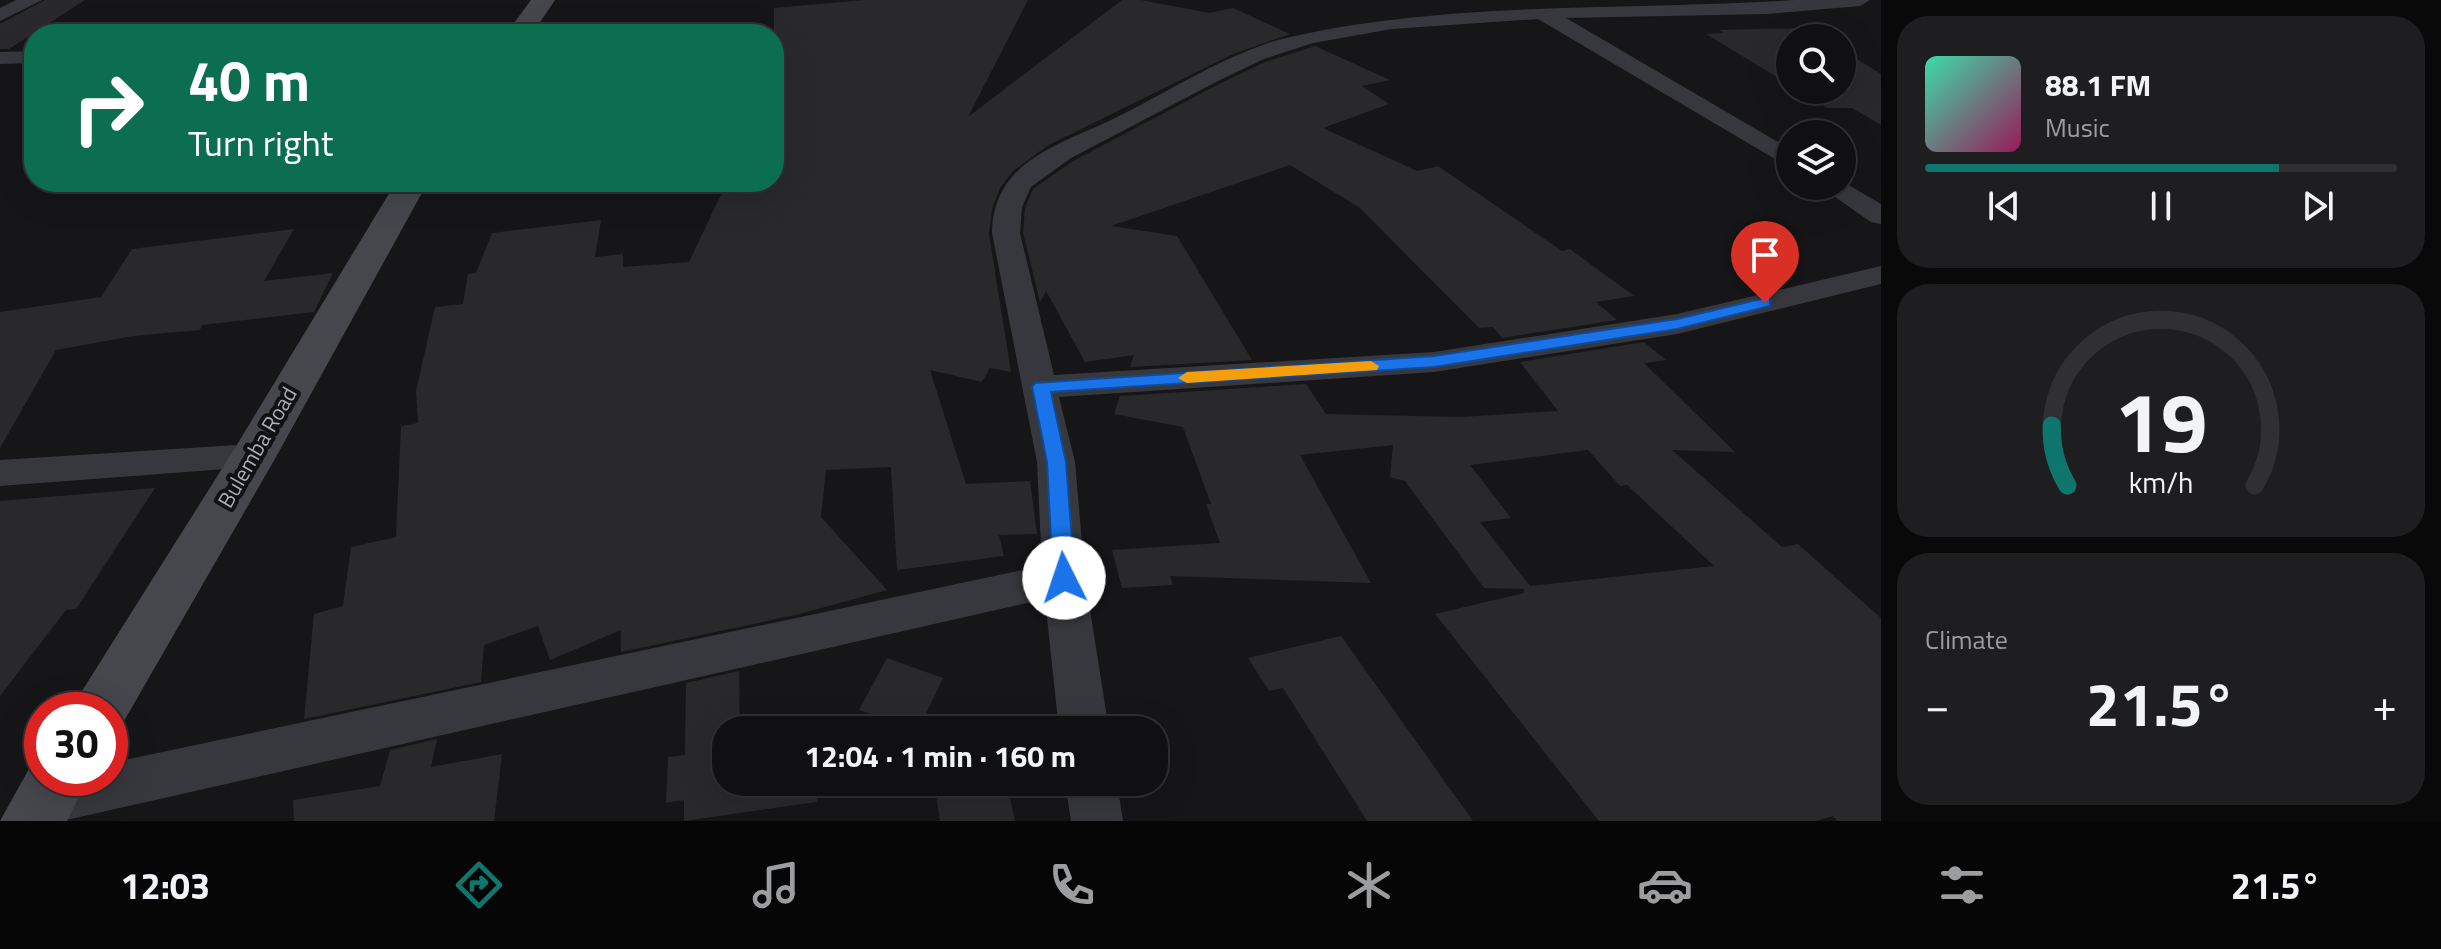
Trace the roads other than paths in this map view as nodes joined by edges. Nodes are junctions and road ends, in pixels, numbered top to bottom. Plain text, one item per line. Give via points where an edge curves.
1 (32, 0) edge
2 (543, 0) edge
3 (1860, 0) edge
4 (1542, 13) junction
5 (0, 15) edge
6 (526, 24) edge
7 (24, 57) edge
8 (0, 58) edge
9 (1776, 152) edge
10 (1856, 188) edge
11 (1881, 188) edge
12 (406, 192) edge
13 (1855, 200) edge
14 (1881, 216) edge
15 (1881, 275) edge
16 (1041, 387) junction
17 (253, 457) junction
18 (0, 473) edge
19 (1064, 578) junction
20 (110, 692) edge
21 (1082, 716) edge
22 (1093, 796) edge
23 (44, 800) edge
24 (1097, 821) edge

1 - 5 street
2 - 6 main road
3 - 4 street
4 - 9 street
4 - 16 street via 1397,21 1265,51 1202,79 1026,177 1013,191 1006,233
7 - 8 street
10 - 11 street
12 - 17 main road, Bulemba Road
13 - 14 street
15 - 16 street via 1677,324 1434,362
16 - 19 street via 1056,462
17 - 18 street
17 - 20 main road, Bulemba Road
19 - 21 street
19 - 23 street
22 - 24 street

